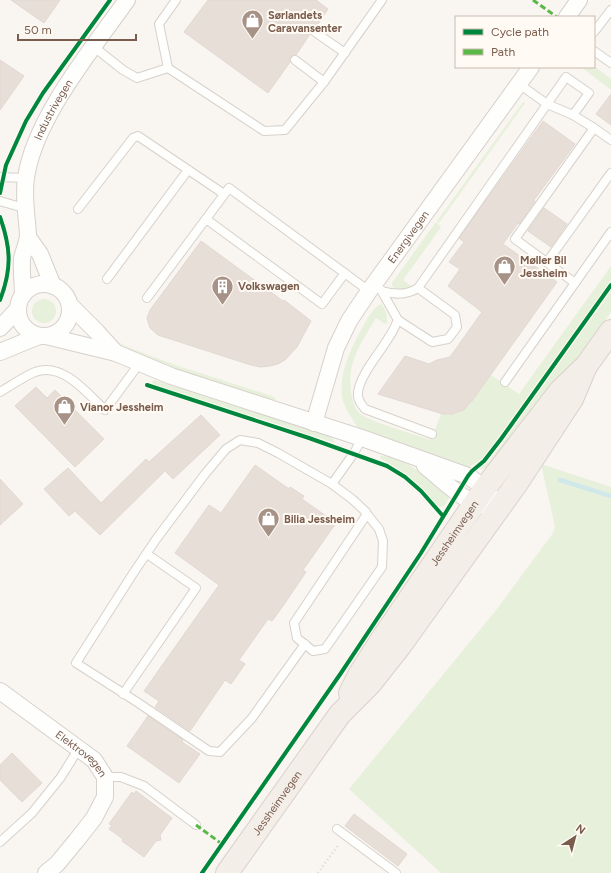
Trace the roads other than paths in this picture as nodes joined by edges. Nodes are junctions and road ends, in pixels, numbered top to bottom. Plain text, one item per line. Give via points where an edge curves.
1 (127, 0) edge
2 (176, 0) edge
3 (382, 0) edge
4 (579, 0) edge
5 (611, 10) edge
6 (568, 16) edge
7 (595, 31) edge
8 (315, 32) dead end
9 (94, 47) junction
10 (595, 52) edge
11 (344, 53) junction
12 (295, 60) dead end
13 (611, 63) edge
14 (168, 68) junction
15 (530, 68) edge
16 (324, 82) junction
17 (519, 84) junction
18 (547, 104) junction
19 (573, 115) junction
20 (594, 128) junction
21 (611, 140) edge
22 (188, 170) junction
23 (611, 173) edge
24 (0, 178) edge
25 (26, 178) junction
26 (224, 194) junction
27 (0, 201) edge
28 (24, 208) junction
29 (78, 209) dead end
30 (206, 219) junction
31 (611, 232) edge
32 (28, 237) junction
33 (547, 262) junction
34 (345, 273) junction
35 (107, 279) dead end
36 (575, 283) junction
37 (53, 286) junction
38 (418, 288) junction
39 (375, 289) junction
40 (148, 298) dead end
41 (21, 302) junction
42 (70, 305) junction
43 (398, 320) junction
44 (0, 328) edge
45 (611, 331) edge
46 (42, 336) junction
47 (0, 352) edge
48 (116, 353) junction
49 (139, 364) junction
50 (586, 366) junction
51 (505, 382) dead end
52 (0, 392) edge
53 (314, 423) junction
54 (432, 434) dead end
55 (362, 438) junction
56 (332, 484) junction
57 (479, 496) junction
58 (499, 508) junction
59 (367, 514) junction
60 (147, 554) junction
61 (305, 644) junction
62 (0, 691) edge
63 (123, 694) junction
64 (340, 714) junction
65 (78, 748) junction
66 (105, 777) junction
67 (196, 825) dead end
68 (337, 829) dead end
69 (0, 842) edge
70 (46, 873) edge
71 (227, 873) edge
72 (396, 873) edge

1 - 9 street, Industrivegen
2 - 14 lane via 159,24
3 - 11 lane
4 - 6 street
5 - 7 lane
8 - 11 lane
9 - 14 lane via 137,78
9 - 25 street, Industrivegen via 47,118 34,147
10 - 13 lane
11 - 16 lane
12 - 16 lane
14 - 16 lane via 264,131 285,130
15 - 17 street, Energivegen
17 - 18 lane
17 - 39 street, Energivegen
18 - 19 lane
18 - 19 lane via 566,77 589,93
18 - 38 lane
19 - 20 lane
20 - 21 lane
20 - 33 lane via 515,239
22 - 26 lane
22 - 29 lane via 138,136 133,138
22 - 35 lane
23 - 33 lane
24 - 25 lane
25 - 28 street, Industrivegen
26 - 30 lane
26 - 34 lane via 229,188
27 - 28 lane
28 - 32 street, Industrivegen
30 - 34 lane via 322,304
30 - 40 lane
31 - 36 lane
32 - 37 street, Industrivegen via 40,254
32 - 41 street, Industrivegen via 22,259
33 - 36 lane
34 - 39 lane
36 - 51 lane
37 - 41 street via 35,286
37 - 42 street via 64,293
38 - 39 lane via 402,294
38 - 43 lane via 455,315 456,327 448,339 432,342
39 - 43 lane
39 - 53 street, Energivegen via 349,321 336,348
41 - 44 street
41 - 46 street via 19,316 25,328
42 - 46 street via 66,324 60,331 54,335
42 - 48 street
43 - 54 lane via 363,378 358,392 360,404 365,409
45 - 50 main road, Jessheimvegen
46 - 47 street
46 - 48 street
48 - 49 street
49 - 52 lane via 105,410 67,376 54,371 37,372
49 - 53 street
50 - 57 main road, Jessheimvegen via 560,391
50 - 58 main road, Jessheimvegen via 572,400
53 - 55 street
55 - 56 lane
55 - 57 street via 468,476
56 - 59 lane
56 - 60 lane via 278,453 258,444 240,440 226,449
57 - 58 street
57 - 64 main road, Jessheimvegen via 359,675
58 - 64 main road, Jessheimvegen via 400,646 370,684
59 - 61 lane via 294,622 297,638
59 - 61 lane via 379,529 383,541 382,567 325,649 313,651
60 - 63 lane via 76,663
60 - 63 lane via 196,588
61 - 63 lane via 252,718 220,752 209,751
62 - 65 street, Elektrovegen
64 - 71 main road, Jessheimvegen
65 - 66 street, Elektrovegen via 94,760
65 - 69 lane via 61,777 32,813
66 - 67 lane via 121,777 144,786
66 - 70 street, Elektrovegen via 105,797 94,818 57,864
68 - 72 lane

